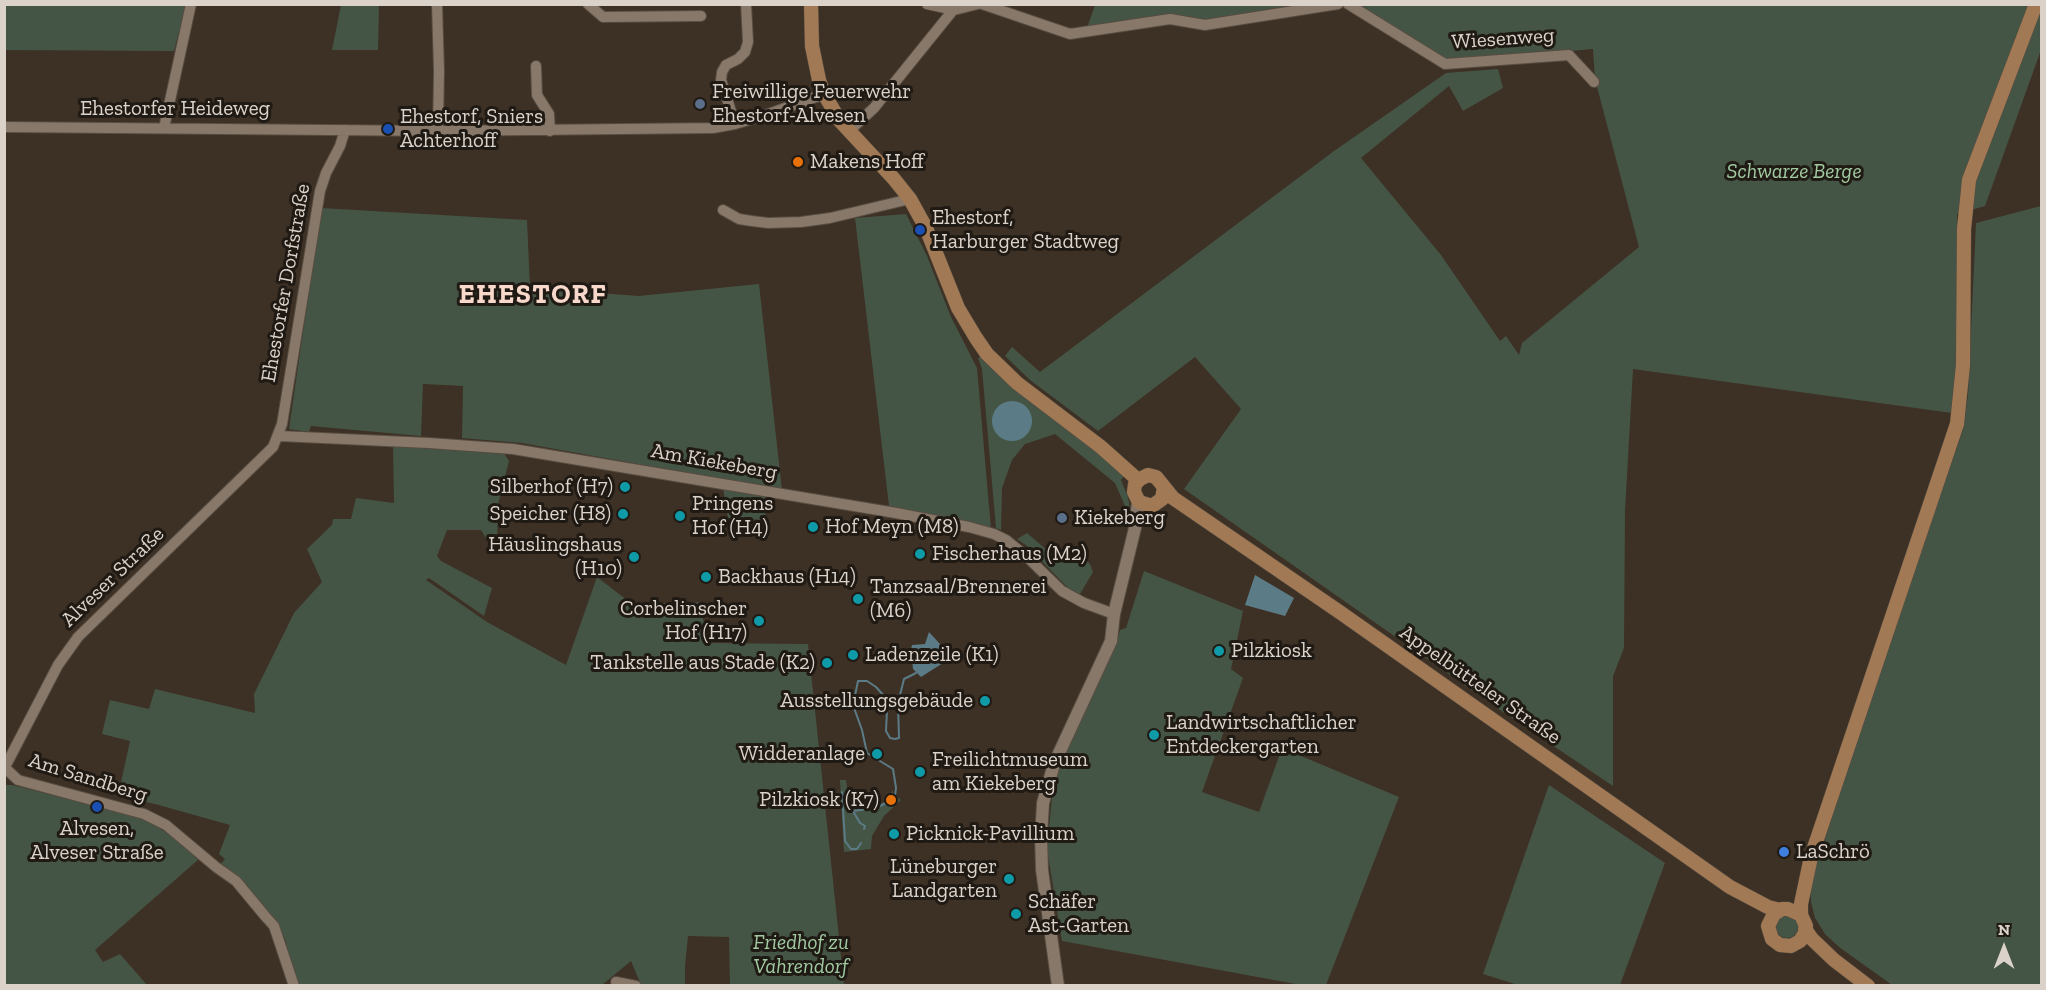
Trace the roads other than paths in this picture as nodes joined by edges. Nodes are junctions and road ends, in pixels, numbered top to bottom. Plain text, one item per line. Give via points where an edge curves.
1 (191, 4) edge
2 (437, 4) edge
3 (588, 4) edge
4 (746, 4) edge
5 (811, 4) edge
6 (927, 4) edge
7 (980, 4) edge
8 (1338, 4) edge
9 (1348, 4) edge
10 (2036, 4) edge
11 (956, 7) edge
12 (701, 16) dead end
13 (536, 66) dead end
14 (1594, 82) dead end
15 (824, 94) junction
16 (735, 124) junction
17 (4, 127) edge
18 (164, 128) junction
19 (345, 130) junction
20 (550, 130) junction
21 (438, 131) junction
22 (849, 131) junction
23 (910, 200) junction
24 (723, 210) dead end
25 (279, 435) junction
26 (1138, 480) junction
27 (1164, 487) junction
28 (1149, 504) junction
29 (1206, 519) junction
30 (1114, 614) junction
31 (5, 768) edge
32 (1811, 857) junction
33 (1730, 887) junction
34 (1782, 909) junction
35 (1801, 915) junction
36 (1768, 926) junction
37 (1806, 929) junction
38 (1794, 945) junction
39 (1834, 960) junction
40 (616, 982) dead end
41 (294, 986) edge
42 (636, 986) edge
43 (1058, 986) edge
44 (1868, 986) edge

1 - 18 street
2 - 21 street
3 - 12 street via 603,17
4 - 16 street via 745,52 726,66 721,80
5 - 15 main road via 812,46
6 - 11 street
7 - 8 street via 1070,34 1170,19 1205,25
7 - 11 street
9 - 14 street, Wiesenweg via 1445,64 1569,55
10 - 32 main road via 1969,180 1963,365 1957,424
11 - 22 street via 874,108
13 - 20 street via 537,95 549,114
15 - 16 street
15 - 22 main road
16 - 20 street via 713,128
17 - 18 street, Ehestorfer Heideweg
18 - 19 street, Ehestorfer Heideweg
19 - 21 street
19 - 25 street, Ehestorfer Dorfstraße via 320,190
20 - 21 street
22 - 23 main road
23 - 24 street via 801,222 752,221
23 - 26 main road via 926,228 958,308 987,354 1029,394
25 - 30 street, Am Kiekeberg via 513,449 969,527 1006,540 1062,591
25 - 31 street, Alveser Straße via 267,455 78,636 58,665
26 - 27 main road via 1155,476
26 - 28 main road via 1134,490
27 - 28 main road via 1164,496
27 - 29 main road, Appelbütteler Straße via 1173,498
28 - 29 main road, Appelbütteler Straße via 1166,503
28 - 30 street via 1135,528
29 - 33 main road, Appelbütteler Straße
30 - 43 street via 1111,641 1054,764 1043,802 1042,870
31 - 41 street, Am Sandberg via 18,780 144,814 166,825 236,881 274,926
32 - 34 main road via 1791,900
32 - 35 main road
33 - 34 main road, Appelbütteler Straße via 1768,907
33 - 36 main road, Appelbütteler Straße via 1763,916
34 - 35 main road
34 - 36 main road via 1771,917
35 - 37 main road
36 - 38 main road via 1777,943
37 - 38 main road
37 - 39 main road
38 - 39 main road
39 - 44 main road
40 - 42 street

